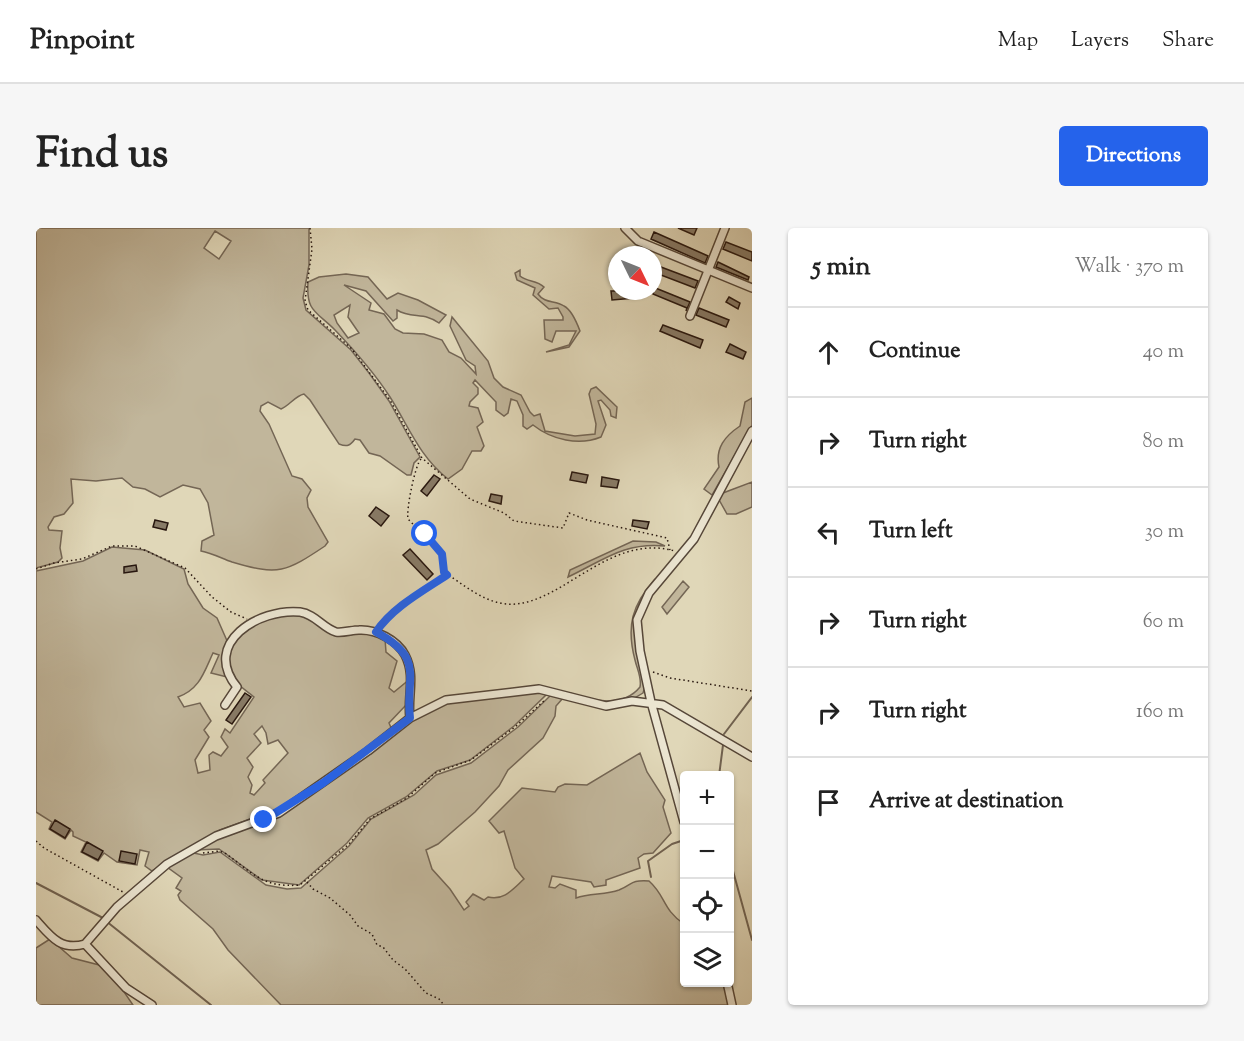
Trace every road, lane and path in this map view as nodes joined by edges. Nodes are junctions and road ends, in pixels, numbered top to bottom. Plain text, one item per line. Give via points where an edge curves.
1 (310, 228) edge
2 (625, 228) edge
3 (725, 228) edge
4 (708, 269) junction
5 (752, 288) edge
6 (690, 316) dead end
7 (752, 430) edge
8 (422, 458) junction
9 (670, 549) junction
10 (681, 553) junction
11 (36, 569) edge
12 (447, 575) junction
13 (253, 622) junction
14 (376, 632) junction
15 (644, 669) junction
16 (752, 690) edge
17 (552, 691) junction
18 (651, 702) junction
19 (225, 705) dead end
20 (410, 718) junction
21 (752, 757) edge
22 (680, 807) edge
23 (36, 841) edge
24 (189, 850) junction
25 (307, 881) junction
26 (129, 895) junction
27 (36, 921) edge
28 (85, 944) junction
29 (728, 987) edge
30 (152, 1005) edge
31 (444, 1005) edge
32 (732, 1005) edge

1 - 8 path via 312,249 305,301 308,310 364,364 390,400
2 - 4 street via 638,241
3 - 4 street
4 - 5 street
4 - 6 street
7 - 10 street via 694,539
8 - 9 path via 470,499 514,521 563,528 569,513 667,538
8 - 12 path via 416,464 408,519 442,554
9 - 10 path
9 - 12 path via 622,552 549,594 512,605 484,597
10 - 15 street via 649,594 637,620
11 - 13 path via 82,559 112,546 135,546 185,568 212,597
12 - 14 path via 420,591
13 - 14 street via 300,612 336,632
13 - 19 street via 240,631 226,654 227,673 237,687
14 - 20 street via 399,646 405,656 412,684
15 - 16 path via 670,678
15 - 18 street
17 - 18 street via 606,706
17 - 20 street via 539,689 446,700
17 - 25 path via 516,727 471,760 435,773 407,798 370,819 349,844
18 - 21 street via 663,705
18 - 22 street
20 - 24 street via 279,813
23 - 26 path
24 - 25 path via 219,850 270,885 300,885
24 - 26 street
25 - 31 path via 372,934 377,945 426,993
26 - 28 street
27 - 28 street via 65,946
28 - 30 street via 126,988
29 - 32 street

